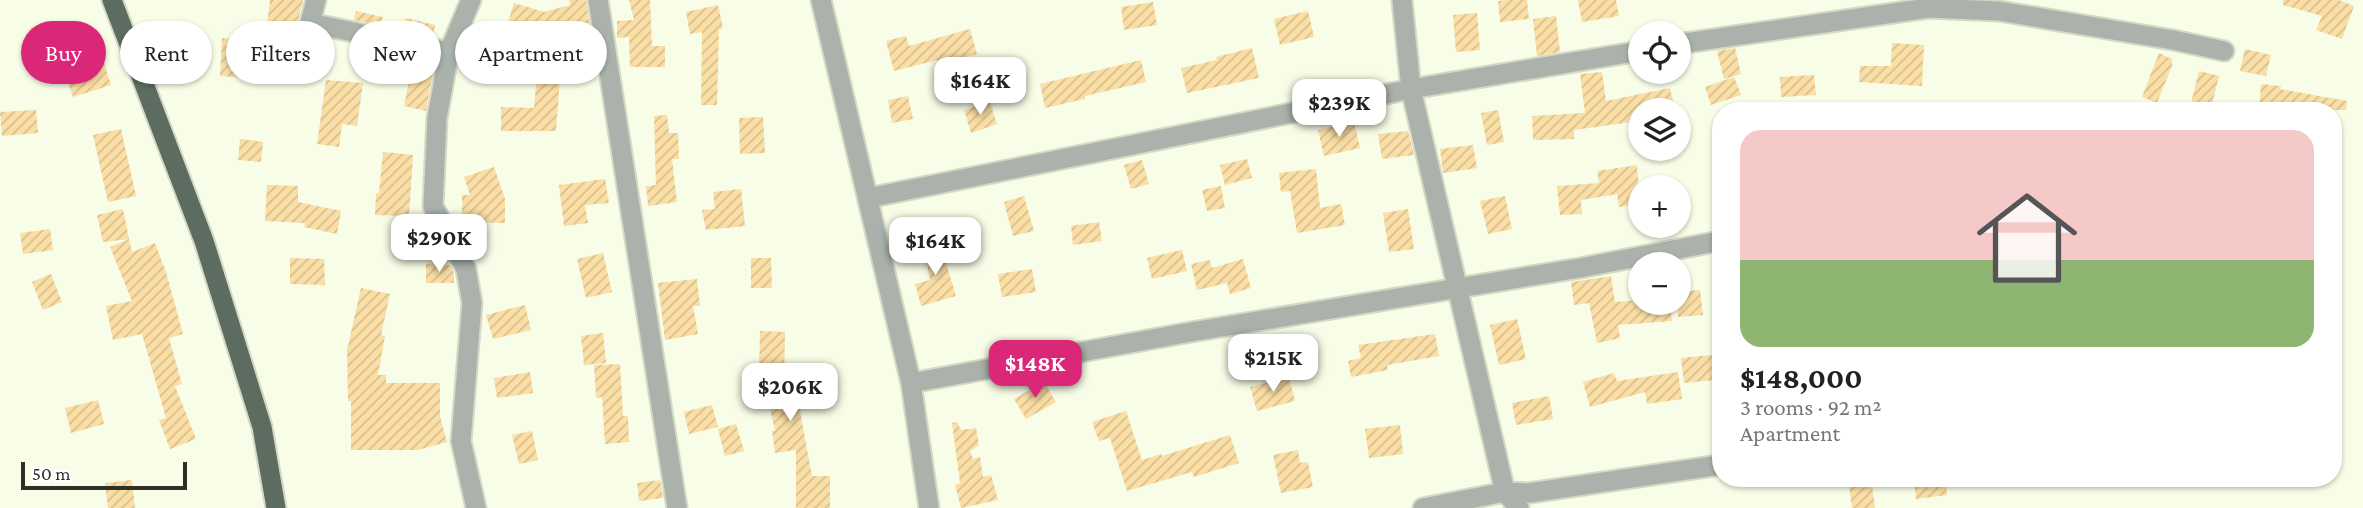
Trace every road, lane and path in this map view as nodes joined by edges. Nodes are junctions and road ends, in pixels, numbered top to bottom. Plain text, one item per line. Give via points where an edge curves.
1 (112, 0) edge
2 (316, 0) edge
3 (471, 0) edge
4 (598, 0) edge
5 (821, 0) edge
6 (1402, 0) edge
7 (1691, 42) edge
8 (2224, 51) dead end
9 (449, 52) junction
10 (1628, 53) edge
11 (1411, 89) junction
12 (868, 198) junction
13 (1712, 242) edge
14 (1456, 289) junction
15 (911, 383) junction
16 (1712, 466) edge
17 (1505, 492) junction
18 (276, 508) edge
19 (476, 508) edge
20 (677, 508) edge
21 (929, 508) edge
22 (1423, 508) edge
23 (1519, 508) edge

1 - 18 highway via 204,241 262,427
2 - 9 street via 310,23
3 - 9 street
4 - 20 street
5 - 12 street
6 - 11 street
7 - 8 street via 1928,8 1999,11
9 - 19 street via 437,118 433,206 466,269 472,303 461,441
10 - 11 street
11 - 12 street
11 - 14 street
12 - 15 street
13 - 14 street
14 - 15 street
14 - 17 street
15 - 21 street
16 - 17 street via 1529,493
17 - 22 street
17 - 23 street

